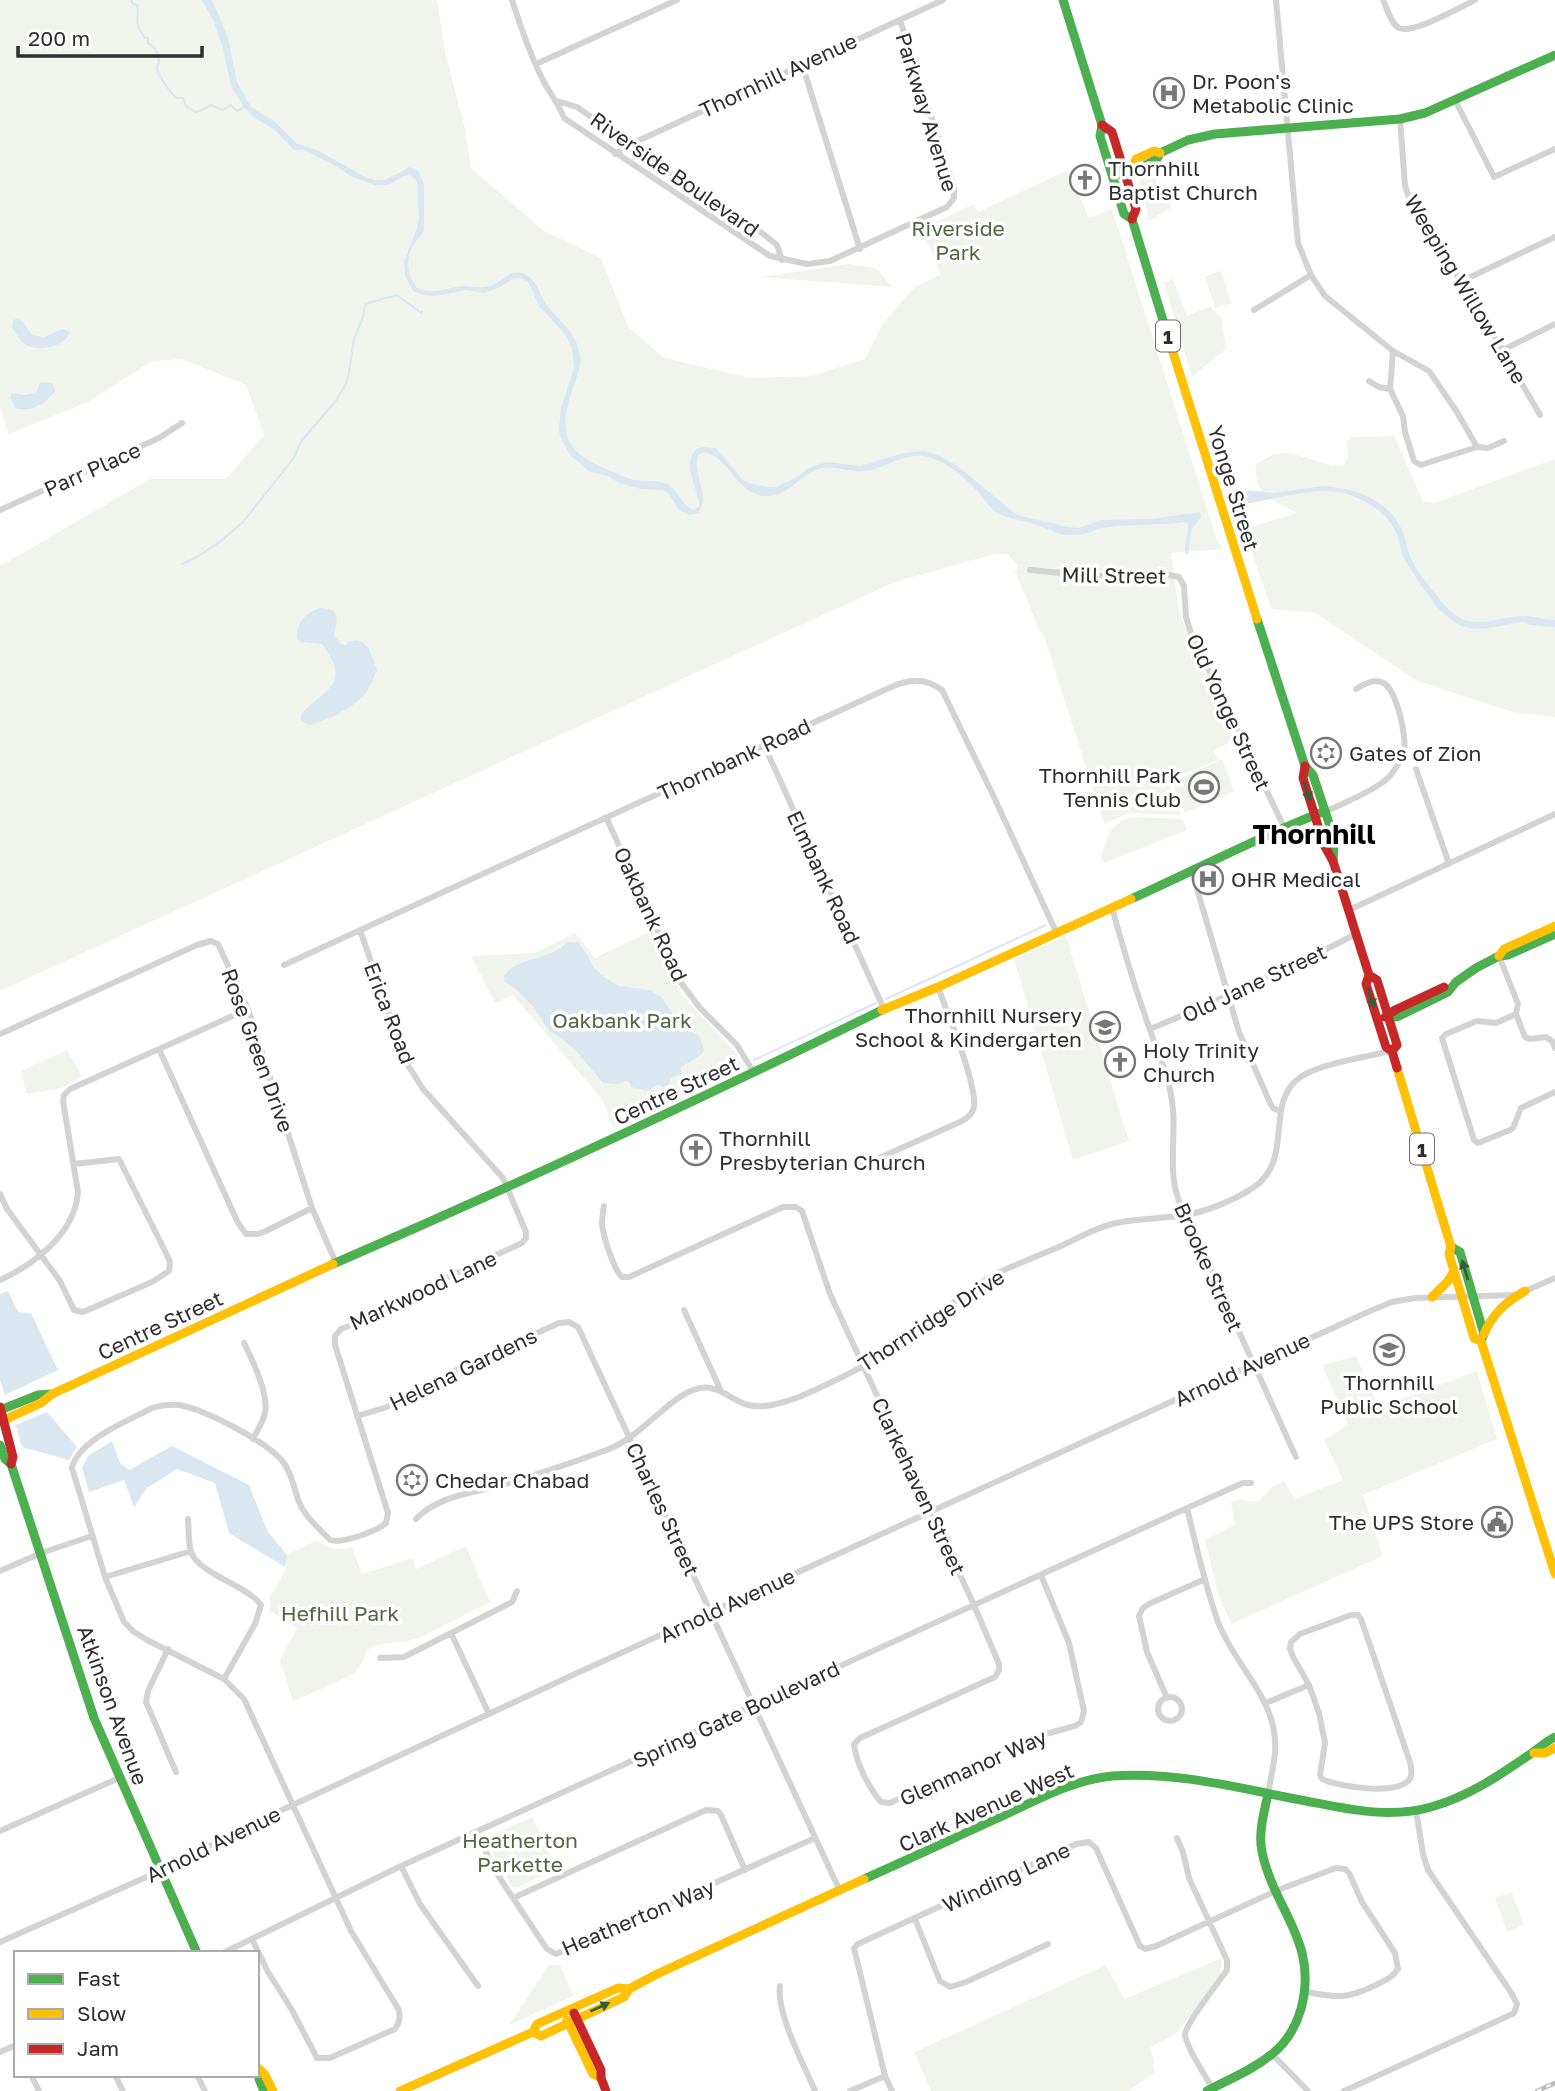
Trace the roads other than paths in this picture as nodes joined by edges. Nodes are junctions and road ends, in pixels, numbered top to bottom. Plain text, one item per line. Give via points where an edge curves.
1 (512, 0) edge
2 (677, 0) edge
3 (943, 0) edge
4 (1063, 0) edge
5 (1383, 0) edge
6 (1475, 0) edge
7 (1280, 1) edge
8 (900, 20) junction
9 (1555, 55) edge
10 (536, 64) junction
11 (802, 64) junction
12 (1455, 100) junction
13 (557, 101) junction
14 (1400, 119) junction
15 (1102, 125) junction
16 (1288, 128) junction
17 (629, 145) junction
18 (1555, 149) edge
19 (615, 154) junction
20 (1129, 169) junction
21 (1113, 177) junction
22 (1133, 198) junction
23 (951, 203) joint
24 (1121, 203) junction
25 (1132, 219) junction
26 (1555, 237) edge
27 (860, 249) junction
28 (782, 260) junction
29 (1311, 275) junction
30 (1462, 281) junction
31 (1254, 310) dead end
32 (1555, 324) edge
33 (1503, 350) junction
34 (1393, 351) junction
35 (1369, 381) dead end
36 (1390, 389) junction
37 (1540, 415) dead end
38 (182, 423) dead end
39 (1504, 441) dead end
40 (1477, 447) junction
41 (0, 510) edge
42 (1030, 570) dead end
43 (1185, 594) joint
44 (1356, 689) dead end
45 (764, 745) junction
46 (1305, 766) junction
47 (1416, 769) dead end
48 (1325, 812) junction
49 (1555, 814) edge
50 (1314, 815) junction
51 (606, 817) junction
52 (1284, 827) junction
53 (1333, 861) junction
54 (1449, 864) junction
55 (1192, 872) junction
56 (1112, 908) junction
57 (1349, 910) junction
58 (1555, 926) edge
59 (360, 930) junction
60 (1056, 932) junction
61 (1356, 934) junction
62 (1555, 934) edge
63 (1499, 956) junction
64 (284, 965) dead end
65 (1369, 975) junction
66 (937, 987) junction
67 (1229, 995) junction
68 (248, 1009) junction
69 (884, 1009) junction
70 (1516, 1014) junction
71 (1388, 1016) junction
72 (1377, 1020) junction
73 (1150, 1029) junction
74 (0, 1034) edge
75 (1555, 1048) edge
76 (159, 1049) junction
77 (1392, 1051) junction
78 (754, 1073) junction
79 (1555, 1092) edge
80 (1280, 1111) junction
81 (74, 1164) junction
82 (861, 1166) dead end
83 (508, 1188) junction
84 (0, 1194) edge
85 (604, 1206) dead end
86 (312, 1208) junction
87 (1186, 1215) junction
88 (1451, 1247) junction
89 (40, 1254) junction
90 (336, 1263) junction
91 (1454, 1271) junction
92 (1555, 1278) edge
93 (0, 1280) edge
94 (1525, 1291) junction
95 (1462, 1296) junction
96 (1432, 1297) junction
97 (1474, 1297) junction
98 (684, 1310) dead end
99 (569, 1322) joint
100 (1483, 1337) junction
101 (244, 1343) dead end
102 (1252, 1364) junction
103 (865, 1366) junction
104 (721, 1391) junction
105 (1, 1414) edge
106 (357, 1416) junction
107 (630, 1438) junction
108 (253, 1439) junction
109 (0, 1445) edge
110 (1296, 1457) dead end
111 (11, 1464) junction
112 (1251, 1483) dead end
113 (1187, 1508) junction
114 (930, 1512) junction
115 (188, 1519) dead end
116 (416, 1519) dead end
117 (92, 1536) junction
118 (191, 1551) junction
119 (41, 1553) junction
120 (0, 1571) edge
121 (1555, 1574) edge
122 (1041, 1575) junction
123 (105, 1577) junction
124 (1205, 1579) junction
125 (517, 1591) dead end
126 (974, 1605) junction
127 (710, 1613) junction
128 (451, 1633) junction
129 (168, 1649) junction
130 (380, 1658) dead end
131 (224, 1679) junction
132 (1309, 1685) junction
133 (1167, 1698) dead end
134 (1266, 1703) junction
135 (754, 1706) junction
136 (489, 1714) junction
137 (1555, 1737) edge
138 (1555, 1748) edge
139 (1534, 1753) junction
140 (176, 1772) dead end
141 (119, 1778) junction
142 (1268, 1794) junction
143 (293, 1805) junction
144 (1416, 1811) junction
145 (0, 1831) edge
146 (477, 1833) junction
147 (815, 1838) junction
148 (1177, 1838) dead end
149 (401, 1866) junction
150 (745, 1870) junction
151 (160, 1871) junction
152 (1278, 1890) junction
153 (840, 1891) junction
154 (337, 1898) junction
155 (513, 1898) junction
156 (915, 1919) junction
157 (1210, 1922) junction
158 (252, 1939) junction
159 (0, 1942) edge
160 (1048, 1944) dead end
161 (196, 1951) edge
162 (227, 1951) edge
163 (257, 1951) edge
164 (259, 1954) edge
165 (478, 1986) dead end
166 (780, 1986) dead end
167 (629, 1989) junction
168 (1306, 1992) junction
169 (568, 2010) junction
170 (572, 2021) junction
171 (533, 2032) junction
172 (1272, 2054) junction
173 (259, 2070) edge
174 (885, 2076) junction
175 (1211, 2090) edge
176 (273, 2091) edge
177 (400, 2091) edge
178 (606, 2091) edge
179 (815, 2091) edge
180 (850, 2091) edge
181 (892, 2091) edge
182 (1308, 2091) edge
183 (1344, 2091) edge

1 - 10 street, Riverside Boulevard
2 - 10 street
3 - 8 street, Thornhill Avenue
4 - 15 main road, Yonge Street / 1
5 - 6 street via 1395,26 1402,30
7 - 16 street
8 - 11 street, Thornhill Avenue
8 - 23 street, Parkway Avenue via 954,187
9 - 12 main road
10 - 13 street, Riverside Boulevard
11 - 17 street, Thornhill Avenue
11 - 27 street
12 - 14 main road
12 - 18 street via 1494,177
13 - 17 street, Riverside Boulevard via 577,107
13 - 19 street, Riverside Boulevard via 564,118
14 - 16 main road
14 - 30 street, Weeping Willow Lane via 1405,186 1411,203
15 - 20 main road, Yonge Street / 1 via 1112,132
15 - 21 main road, Yonge Street / 1 via 1100,136
16 - 20 main road via 1188,140 1136,159
16 - 29 street via 1298,243
17 - 19 street, Thornhill Avenue
17 - 28 street, Riverside Boulevard via 757,229 777,245
19 - 28 street, Riverside Boulevard
20 - 21 main road
20 - 22 main road, Yonge Street / 1
21 - 24 main road, Yonge Street / 1
22 - 24 main road
22 - 25 main road, Yonge Street / 1 via 1136,209
23 - 27 street, Riverside Boulevard
24 - 25 main road, Yonge Street / 1 via 1124,214
25 - 46 main road, Yonge Street / 1
26 - 30 street
27 - 28 street, Riverside Boulevard via 823,263
29 - 31 street
29 - 34 street via 1325,296
30 - 33 street, Weeping Willow Lane
32 - 33 street
33 - 37 street, Weeping Willow Lane
34 - 36 street
34 - 40 street via 1432,374
35 - 36 street
36 - 40 street via 1417,463
38 - 41 street, Parr Place via 159,438
39 - 40 street via 1489,448
42 - 43 street, Mill Street via 1093,576 1173,575 1182,580
43 - 52 street, Old Yonge Street via 1191,634
44 - 48 street via 1374,682 1390,687 1403,728 1404,750 1384,782
45 - 51 street, Thornbank Road
45 - 60 street, Thornbank Road via 898,684 922,681 937,687 957,719
45 - 69 street, Elmbank Road
46 - 48 main road, Yonge Street / 1 via 1313,775
46 -> 50 main road, Yonge Street / 1 via 1303,778
47 - 54 street
48 - 50 main road, Centre Street
48 - 53 main road, Yonge Street / 1 via 1334,842
49 - 54 street
50 - 52 main road, Centre Street
50 - 53 main road, Yonge Street / 1
51 - 59 street, Thornbank Road
51 - 78 street, Oakbank Road via 682,984 737,1045
52 - 55 main road, Centre Street
53 - 57 main road, Yonge Street / 1
54 - 57 street
55 - 56 main road, Centre Street
55 - 67 street
56 - 60 main road, Centre Street
56 - 73 street, Brooke Street
57 - 61 main road, Yonge Street / 1
58 - 63 main road via 1504,949
59 - 64 street, Thornbank Road
59 - 83 street, Erica Road via 406,1062
60 - 66 main road, Centre Street
61 - 65 main road, Yonge Street / 1
61 - 67 street, Old Jane Street
62 - 63 main road
63 - 70 street via 1518,1004
63 - 71 main road via 1448,992 1397,1017
65 - 71 main road, Yonge Street / 1 via 1377,980
65 -> 72 main road, Yonge Street / 1 via 1366,984
66 - 69 main road, Centre Street
66 - 82 street via 972,1085 974,1109 967,1119
67 - 73 street, Old Jane Street
67 - 80 street via 1261,1084 1273,1108
68 - 74 street, Rose Green Drive via 223,952 211,941
68 - 76 street
68 - 86 street, Rose Green Drive
69 - 78 main road, Centre Street
70 - 75 street via 1525,1037 1546,1037
70 - 79 street via 1496,1023 1477,1021 1442,1038 1472,1135 1478,1143 1510,1130 1521,1108
71 - 72 main road
71 - 77 main road, Yonge Street / 1 via 1397,1045
72 - 77 main road, Yonge Street / 1 via 1386,1047
73 - 87 street, Brooke Street via 1171,1087 1172,1174
76 - 81 street via 64,1095
76 - 86 street via 246,1234 266,1231
77 - 80 street, Thornridge Drive via 1304,1075 1287,1092
77 - 88 main road, Yonge Street / 1
78 - 83 main road, Centre Street
80 - 87 street, Thornridge Drive via 1276,1159 1265,1177 1247,1191
81 - 89 street via 77,1207 66,1227
81 - 89 street via 119,1159 166,1253 169,1271 78,1312
83 - 90 main road, Centre Street
83 - 106 street, Markwood Lane via 524,1223 522,1243 336,1334 335,1345
84 - 89 street
85 - 103 street, Clarkehaven Street via 602,1223 616,1270 629,1278 783,1207 799,1208 830,1294
86 - 90 street, Rose Green Drive
87 - 102 street, Brooke Street
87 - 103 street, Thornridge Drive via 1114,1223 1003,1271
88 - 91 main road, Yonge Street / 1
97 -> 88 main road, Yonge Street / 1 via 1460,1252
89 - 93 street
90 - 105 main road, Centre Street
91 - 95 main road, Yonge Street / 1
91 - 96 main road
92 - 94 street, Arnold Avenue
94 - 97 street, Arnold Avenue
94 - 100 main road via 1493,1313
95 - 96 street, Arnold Avenue
95 - 97 street, Arnold Avenue
95 - 100 main road, Yonge Street / 1 via 1474,1338
96 - 102 street, Arnold Avenue via 1392,1302
97 - 100 main road, Yonge Street / 1
98 - 104 street
99 - 106 street, Helena Gardens via 453,1371 387,1407
99 - 107 street, Charles Street via 583,1336
100 - 121 main road, Yonge Street / 1
101 - 108 street via 265,1407
102 - 110 street, Brooke Street
102 - 114 street, Arnold Avenue
103 - 104 street, Thornridge Drive via 771,1405 748,1405
103 - 114 street, Clarkehaven Street
104 - 107 street, Thornridge Drive via 690,1391
105 - 111 main road, Atkinson Avenue
106 - 108 street, Markwood Lane via 388,1513 377,1529 343,1540 330,1540 303,1508 282,1459
107 - 116 street, Thornridge Drive via 571,1464 451,1497
107 - 127 street, Charles Street
108 - 117 street via 192,1408 169,1405 152,1408 92,1442 81,1449 72,1468
109 - 111 main road, Atkinson Avenue
111 - 119 main road, Atkinson Avenue
112 - 113 street, Spring Gate Boulevard
113 - 122 street, Spring Gate Boulevard
113 - 124 street
114 - 126 street, Clarkehaven Street
114 - 127 street, Arnold Avenue
115 - 118 street
117 - 119 street
117 - 123 street
118 - 123 street
118 - 131 street via 208,1569 261,1605
119 - 120 street
119 - 141 main road, Atkinson Avenue via 92,1711
122 - 126 street, Spring Gate Boulevard
122 - 126 street, Glenmanor Way via 1069,1643 1084,1711 1081,1722 1034,1737 890,1803 881,1802 854,1744 986,1681 999,1670
123 - 129 street via 124,1622
124 - 133 street via 1149,1604 1139,1616 1147,1651
124 - 134 street via 1229,1644
125 - 128 street via 512,1602
126 - 135 street, Spring Gate Boulevard
127 - 135 street, Charles Street
127 - 136 street, Arnold Avenue
128 - 130 street via 404,1657
128 - 136 street
129 - 131 street
129 - 140 street via 146,1702
131 - 143 street via 244,1699
132 - 132 street via 1293,1657 1291,1642 1325,1623 1358,1615 1410,1762 1409,1780 1374,1789 1322,1779 1325,1743
132 - 134 street
134 - 142 street via 1275,1753
135 - 146 street, Spring Gate Boulevard
135 - 147 street, Charles Street
136 - 143 street, Arnold Avenue
137 - 139 main road, Clark Avenue West
138 - 139 main road, Clark Avenue West
139 - 144 main road, Clark Avenue West via 1471,1792
141 - 145 street
141 - 151 main road, Atkinson Avenue
142 - 144 main road, Clark Avenue West via 1363,1811
142 - 152 main road via 1261,1843
142 - 153 main road, Clark Avenue West via 1156,1776 1085,1782
143 - 151 street, Arnold Avenue
143 - 154 street
144 - 183 street via 1428,1870 1517,2004 1506,2017
146 - 149 street, Spring Gate Boulevard
146 - 155 street, Heatherton Way
147 - 150 street, Heatherton Way
147 - 153 street, Charles Street
148 - 157 street
149 - 154 street, Spring Gate Boulevard
149 - 165 street via 420,1904
150 - 155 street, Heatherton Way via 561,1953 547,1949
150 - 155 street via 721,1815 706,1810
151 - 159 street, Arnold Avenue
151 - 161 main road, Atkinson Avenue
152 - 157 street, Winding Lane
152 - 168 main road via 1303,1951
152 - 168 street, Winding Lane via 1336,1868 1345,1869 1397,1961 1394,1976 1356,1995
153 - 167 main road, Clark Avenue West
154 - 158 street, Spring Gate Boulevard
154 - 164 street via 354,1937 399,2010 395,2029 330,2058 317,2058
156 - 157 street, Winding Lane via 1089,1842 1096,1848 1140,1946 1156,1946
156 - 160 street via 940,1981 950,1987
156 - 174 street, Winding Lane via 854,1948
157 - 175 street via 1227,1970 1185,2032
158 - 162 street, Spring Gate Boulevard
158 - 163 street
166 - 179 street via 785,2018
167 - 169 main road, Clark Avenue West via 618,1988
170 -> 167 main road, Clark Avenue West via 624,1997
168 - 172 main road via 1297,2021
169 - 170 main road
169 - 171 main road, Clark Avenue West via 537,2024
170 - 171 main road, Clark Avenue West via 541,2036
170 - 178 main road via 593,2074 601,2078
171 - 177 main road, Clark Avenue West
172 - 175 main road
172 - 182 street
173 - 176 main road
174 - 180 street
174 - 181 street, Winding Lane

